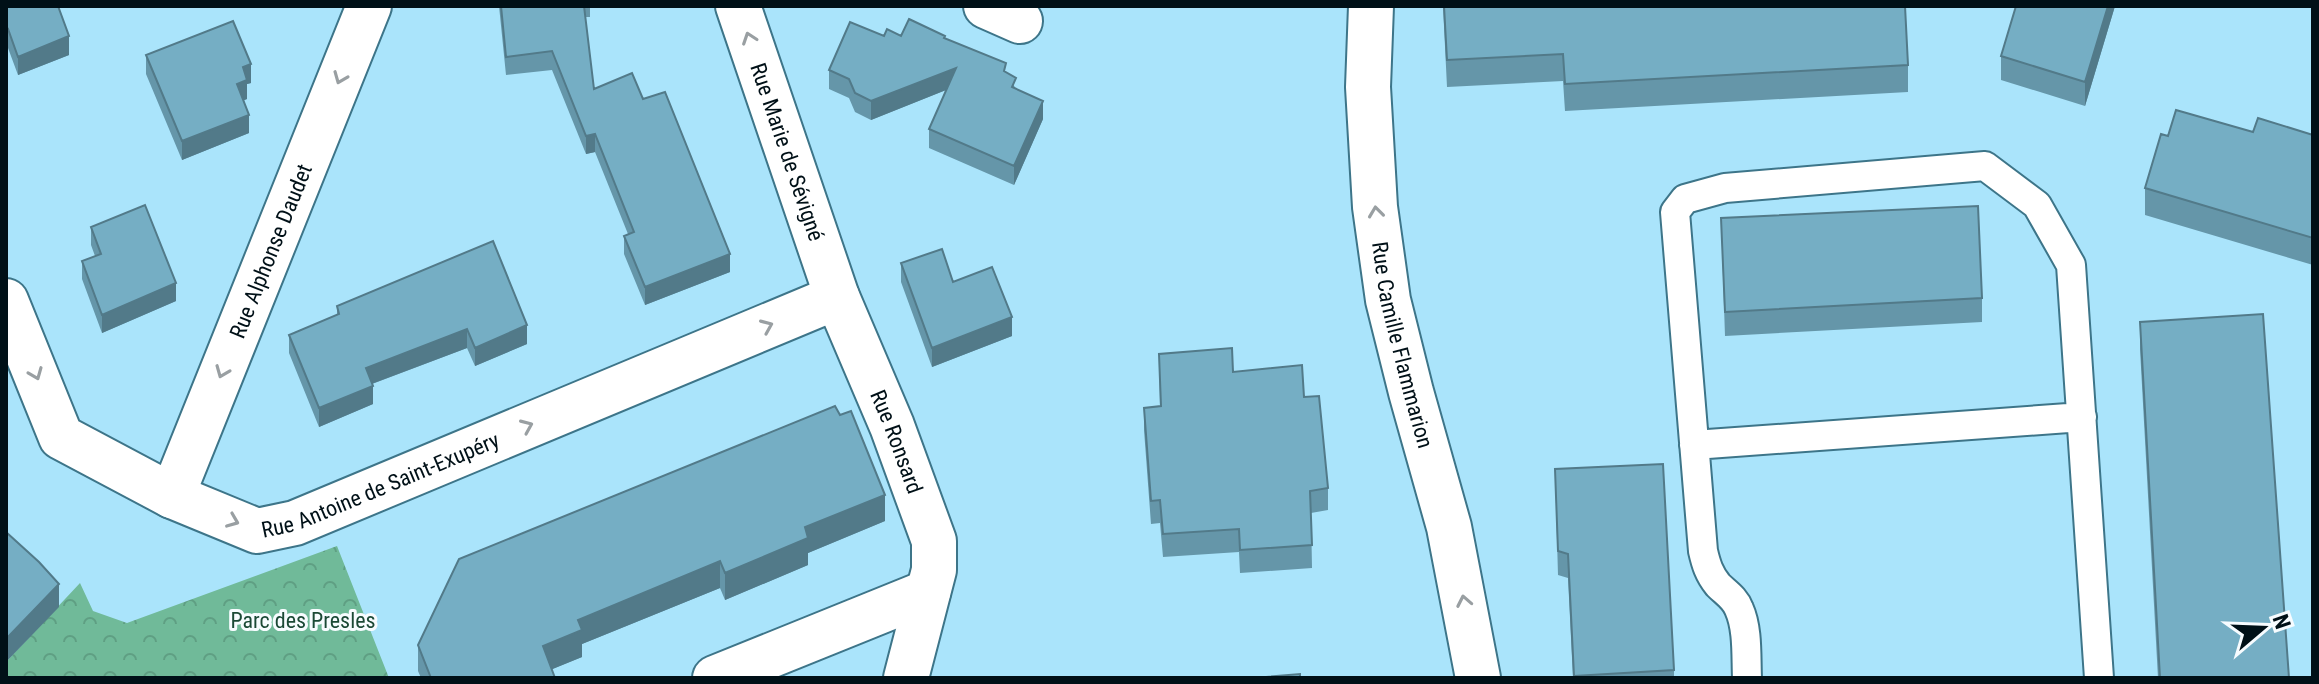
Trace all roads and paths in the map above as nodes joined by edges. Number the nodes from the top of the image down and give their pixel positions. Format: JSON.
{"nodes":[{"id":1,"x":369,"y":6,"type":"edge"},
{"id":2,"x":738,"y":6,"type":"edge"},
{"id":3,"x":1371,"y":6,"type":"edge"},
{"id":4,"x":837,"y":297,"type":"junction"},
{"id":5,"x":6,"y":301,"type":"edge"},
{"id":6,"x":2082,"y":417,"type":"junction"},
{"id":7,"x":1694,"y":445,"type":"junction"},
{"id":8,"x":172,"y":496,"type":"junction"},
{"id":9,"x":928,"y":592,"type":"junction"},
{"id":10,"x":715,"y":678,"type":"edge"},
{"id":11,"x":906,"y":678,"type":"edge"},
{"id":12,"x":1478,"y":678,"type":"edge"},
{"id":13,"x":1747,"y":678,"type":"edge"},
{"id":14,"x":2099,"y":678,"type":"edge"}],
"edges":[{"from":1,"to":8,"type":"street","name":"Rue Alphonse Daudet","one_way":true},
{"from":4,"to":2,"type":"street","name":"Rue Marie de Sévigné","one_way":true},
{"from":12,"to":3,"type":"street","name":"Rue Camille Flammarion","one_way":true},
{"from":8,"to":4,"type":"street","name":"Rue Antoine de Saint-Exupéry","one_way":true},
{"from":4,"to":9,"type":"street","name":"Rue Ronsard"},
{"from":5,"to":8,"type":"street","name":"Rue Antoine de Saint-Exupéry","one_way":true},
{"from":6,"to":7,"type":"lane"},
{"from":6,"to":7,"type":"lane"},
{"from":6,"to":14,"type":"lane"},
{"from":7,"to":13,"type":"lane"},
{"from":9,"to":10,"type":"street"},
{"from":9,"to":11,"type":"street","name":"Rue Ronsard"}]}
